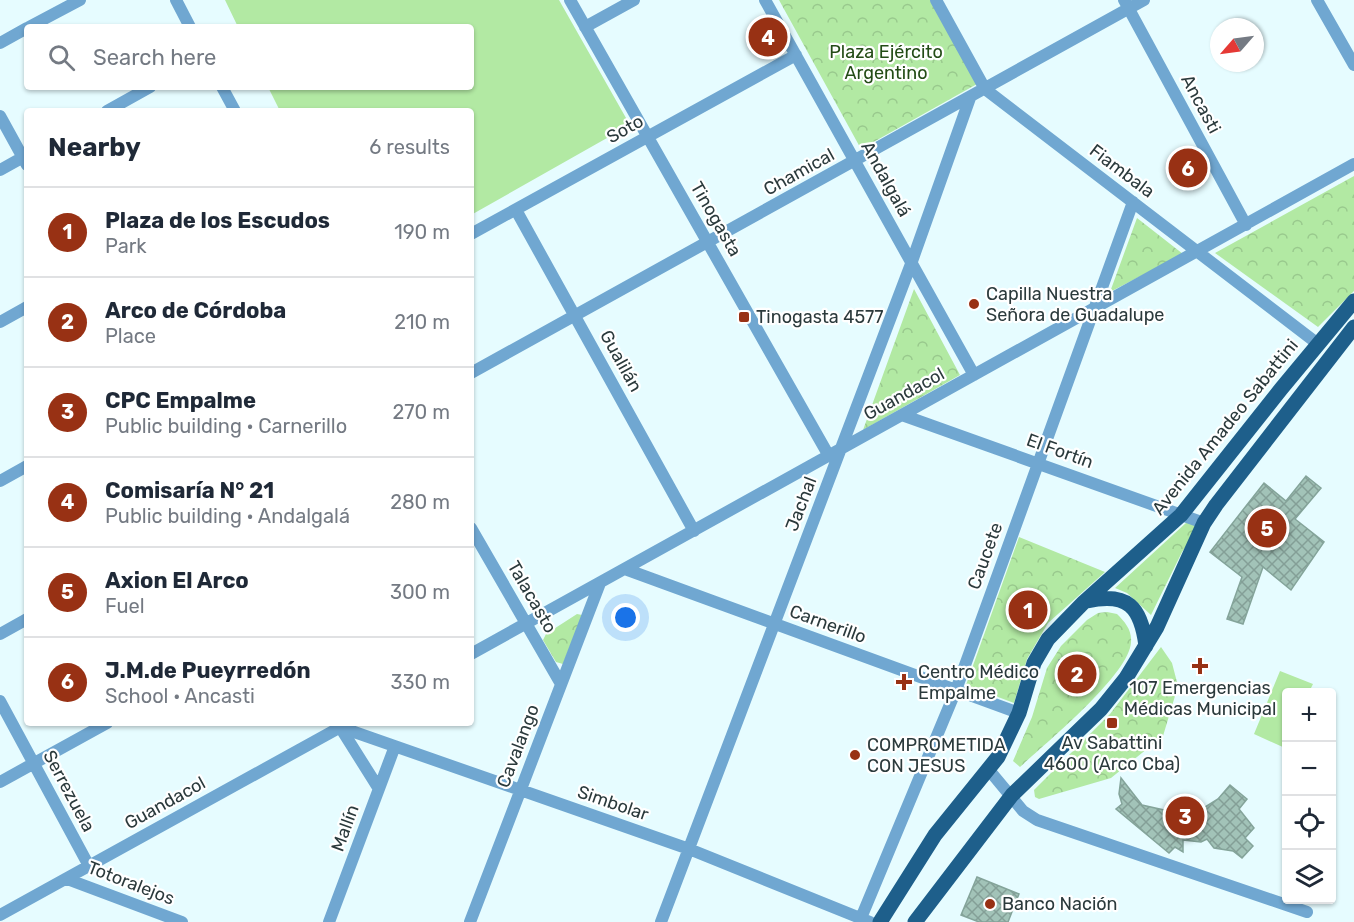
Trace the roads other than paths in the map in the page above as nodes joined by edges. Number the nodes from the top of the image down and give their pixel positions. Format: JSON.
{"nodes":[{"id":1,"x":80,"y":0,"type":"edge"},
{"id":2,"x":176,"y":0,"type":"edge"},
{"id":3,"x":570,"y":0,"type":"edge"},
{"id":4,"x":634,"y":0,"type":"edge"},
{"id":5,"x":765,"y":0,"type":"edge"},
{"id":6,"x":936,"y":0,"type":"edge"},
{"id":7,"x":1144,"y":0,"type":"edge"},
{"id":8,"x":1317,"y":0,"type":"edge"},
{"id":9,"x":1126,"y":4,"type":"edge"},
{"id":10,"x":35,"y":24,"type":"edge"},
{"id":11,"x":188,"y":24,"type":"edge"},
{"id":12,"x":585,"y":27,"type":"junction"},
{"id":13,"x":24,"y":30,"type":"edge"},
{"id":14,"x":0,"y":43,"type":"edge"},
{"id":15,"x":796,"y":55,"type":"junction"},
{"id":16,"x":1354,"y":65,"type":"edge"},
{"id":17,"x":985,"y":89,"type":"junction"},
{"id":18,"x":145,"y":90,"type":"edge"},
{"id":19,"x":224,"y":90,"type":"edge"},
{"id":20,"x":970,"y":98,"type":"junction"},
{"id":21,"x":112,"y":108,"type":"edge"},
{"id":22,"x":233,"y":108,"type":"edge"},
{"id":23,"x":0,"y":116,"type":"edge"},
{"id":24,"x":648,"y":137,"type":"junction"},
{"id":25,"x":24,"y":156,"type":"edge"},
{"id":26,"x":24,"y":160,"type":"edge"},
{"id":27,"x":856,"y":161,"type":"junction"},
{"id":28,"x":1354,"y":164,"type":"edge"},
{"id":29,"x":0,"y":170,"type":"edge"},
{"id":30,"x":1133,"y":202,"type":"junction"},
{"id":31,"x":516,"y":210,"type":"junction"},
{"id":32,"x":1246,"y":225,"type":"junction"},
{"id":33,"x":474,"y":232,"type":"edge"},
{"id":34,"x":709,"y":242,"type":"junction"},
{"id":35,"x":1198,"y":251,"type":"junction"},
{"id":36,"x":912,"y":264,"type":"junction"},
{"id":37,"x":1354,"y":301,"type":"edge"},
{"id":38,"x":24,"y":309,"type":"edge"},
{"id":39,"x":1094,"y":309,"type":"junction"},
{"id":40,"x":575,"y":316,"type":"junction"},
{"id":41,"x":0,"y":322,"type":"edge"},
{"id":42,"x":1354,"y":327,"type":"edge"},
{"id":43,"x":1318,"y":344,"type":"junction"},
{"id":44,"x":474,"y":372,"type":"edge"},
{"id":45,"x":974,"y":375,"type":"junction"},
{"id":46,"x":902,"y":415,"type":"junction"},
{"id":47,"x":841,"y":449,"type":"junction"},
{"id":48,"x":829,"y":456,"type":"junction"},
{"id":49,"x":1038,"y":462,"type":"junction"},
{"id":50,"x":24,"y":468,"type":"edge"},
{"id":51,"x":0,"y":482,"type":"edge"},
{"id":52,"x":1181,"y":515,"type":"junction"},
{"id":53,"x":1204,"y":523,"type":"junction"},
{"id":54,"x":694,"y":531,"type":"junction"},
{"id":55,"x":474,"y":533,"type":"edge"},
{"id":56,"x":625,"y":569,"type":"junction"},
{"id":57,"x":600,"y":583,"type":"junction"},
{"id":58,"x":1084,"y":602,"type":"junction"},
{"id":59,"x":24,"y":621,"type":"edge"},
{"id":60,"x":526,"y":624,"type":"junction"},
{"id":61,"x":775,"y":624,"type":"junction"},
{"id":62,"x":0,"y":634,"type":"edge"},
{"id":63,"x":1146,"y":646,"type":"junction"},
{"id":64,"x":474,"y":652,"type":"edge"},
{"id":65,"x":561,"y":684,"type":"junction"},
{"id":66,"x":956,"y":690,"type":"junction"},
{"id":67,"x":0,"y":701,"type":"edge"},
{"id":68,"x":1019,"y":712,"type":"junction"},
{"id":69,"x":102,"y":726,"type":"edge"},
{"id":70,"x":338,"y":726,"type":"edge"},
{"id":71,"x":343,"y":726,"type":"edge"},
{"id":72,"x":347,"y":726,"type":"edge"},
{"id":73,"x":395,"y":746,"type":"junction"},
{"id":74,"x":34,"y":763,"type":"junction"},
{"id":75,"x":989,"y":770,"type":"junction"},
{"id":76,"x":0,"y":782,"type":"edge"},
{"id":77,"x":379,"y":789,"type":"junction"},
{"id":78,"x":521,"y":790,"type":"junction"},
{"id":79,"x":1012,"y":795,"type":"junction"},
{"id":80,"x":688,"y":849,"type":"junction"},
{"id":81,"x":89,"y":866,"type":"junction"},
{"id":82,"x":68,"y":879,"type":"junction"},
{"id":83,"x":1306,"y":912,"type":"dead end"},
{"id":84,"x":0,"y":915,"type":"edge"},
{"id":85,"x":865,"y":920,"type":"edge"},
{"id":86,"x":177,"y":921,"type":"edge"},
{"id":87,"x":329,"y":922,"type":"edge"},
{"id":88,"x":470,"y":922,"type":"edge"},
{"id":89,"x":661,"y":922,"type":"edge"},
{"id":90,"x":880,"y":922,"type":"edge"},
{"id":91,"x":915,"y":922,"type":"edge"}],
"edges":[{"from":1,"to":10,"type":"street"},
{"from":2,"to":11,"type":"street"},
{"from":3,"to":12,"type":"street","name":"Tinogasta"},
{"from":4,"to":12,"type":"street"},
{"from":5,"to":15,"type":"street","name":"Andalgalá"},
{"from":6,"to":17,"type":"street","name":"Fiambala"},
{"from":7,"to":9,"type":"street","name":"Chamical"},
{"from":8,"to":16,"type":"street"},
{"from":9,"to":17,"type":"street","name":"Chamical"},
{"from":9,"to":32,"type":"street","name":"Ancasti"},
{"from":12,"to":24,"type":"street","name":"Tinogasta"},
{"from":13,"to":14,"type":"street"},
{"from":15,"to":24,"type":"street","name":"Soto"},
{"from":15,"to":27,"type":"street","name":"Andalgalá"},
{"from":17,"to":20,"type":"street","name":"Chamical"},
{"from":17,"to":30,"type":"street","name":"Fiambala"},
{"from":18,"to":21,"type":"street"},
{"from":19,"to":22,"type":"street"},
{"from":20,"to":27,"type":"street","name":"Chamical"},
{"from":20,"to":36,"type":"street","name":"Jachal"},
{"from":23,"to":25,"type":"street"},
{"from":24,"to":31,"type":"street","name":"Soto"},
{"from":24,"to":34,"type":"street","name":"Tinogasta"},
{"from":26,"to":29,"type":"street"},
{"from":27,"to":34,"type":"street","name":"Chamical"},
{"from":27,"to":36,"type":"street","name":"Andalgalá"},
{"from":28,"to":32,"type":"street","name":"Guandacol"},
{"from":30,"to":35,"type":"street","name":"Fiambala"},
{"from":30,"to":39,"type":"street","name":"Caucete"},
{"from":31,"to":33,"type":"street","name":"Soto"},
{"from":31,"to":40,"type":"street","name":"Gualilán"},
{"from":32,"to":35,"type":"street","name":"Guandacol"},
{"from":34,"to":40,"type":"street","name":"Chamical"},
{"from":34,"to":48,"type":"street","name":"Tinogasta"},
{"from":35,"to":39,"type":"street","name":"Guandacol"},
{"from":35,"to":43,"type":"street","name":"Fiambala"},
{"from":36,"to":45,"type":"street","name":"Andalgalá"},
{"from":36,"to":47,"type":"street","name":"Jachal"},
{"from":37,"to":43,"type":"main road","name":"Avenida Amadeo Sabattini"},
{"from":38,"to":41,"type":"street"},
{"from":39,"to":45,"type":"street","name":"Guandacol"},
{"from":39,"to":49,"type":"street","name":"Caucete"},
{"from":40,"to":44,"type":"street","name":"Chamical"},
{"from":40,"to":54,"type":"street","name":"Gualilán"},
{"from":42,"to":53,"type":"main road","name":"Avenida Amadeo Sabattini"},
{"from":43,"to":52,"type":"main road","name":"Avenida Amadeo Sabattini"},
{"from":45,"to":46,"type":"street","name":"Guandacol"},
{"from":46,"to":47,"type":"street","name":"Guandacol"},
{"from":46,"to":49,"type":"street","name":"El Fortín"},
{"from":47,"to":48,"type":"street","name":"Guandacol"},
{"from":47,"to":61,"type":"street","name":"Jachal"},
{"from":48,"to":54,"type":"street","name":"Guandacol"},
{"from":49,"to":52,"type":"street","name":"El Fortín"},
{"from":49,"to":66,"type":"street","name":"Caucete"},
{"from":50,"to":51,"type":"street"},
{"from":52,"to":53,"type":"street","name":"El Fortín"},
{"from":52,"to":58,"type":"main road","name":"Avenida Amadeo Sabattini"},
{"from":53,"to":63,"type":"main road","name":"Avenida Amadeo Sabattini"},
{"from":54,"to":56,"type":"street","name":"Guandacol"},
{"from":55,"to":60,"type":"street","name":"Talacasto"},
{"from":56,"to":57,"type":"street","name":"Guandacol"},
{"from":56,"to":61,"type":"street","name":"Carnerillo"},
{"from":57,"to":60,"type":"street","name":"Guandacol"},
{"from":57,"to":65,"type":"street","name":"Cavalango"},
{"from":58,"to":63,"type":"main road"},
{"from":58,"to":68,"type":"main road","name":"Avenida Amadeo Sabattini"},
{"from":59,"to":62,"type":"street"},
{"from":60,"to":64,"type":"street","name":"Guandacol"},
{"from":60,"to":65,"type":"street","name":"Talacasto"},
{"from":61,"to":66,"type":"street","name":"Carnerillo"},
{"from":61,"to":80,"type":"street","name":"Jachal"},
{"from":63,"to":79,"type":"main road","name":"Avenida Amadeo Sabattini"},
{"from":65,"to":78,"type":"street","name":"Cavalango"},
{"from":66,"to":68,"type":"street","name":"Carnerillo"},
{"from":66,"to":85,"type":"street","name":"Caucete"},
{"from":67,"to":74,"type":"street","name":"Serrezuela"},
{"from":68,"to":75,"type":"main road","name":"Avenida Amadeo Sabattini"},
{"from":69,"to":74,"type":"street"},
{"from":70,"to":81,"type":"street","name":"Guandacol"},
{"from":71,"to":77,"type":"street"},
{"from":72,"to":73,"type":"street","name":"Simbolar"},
{"from":73,"to":77,"type":"street","name":"Mallín"},
{"from":73,"to":78,"type":"street","name":"Simbolar"},
{"from":74,"to":76,"type":"street"},
{"from":74,"to":81,"type":"street","name":"Serrezuela"},
{"from":75,"to":79,"type":"street"},
{"from":75,"to":90,"type":"main road","name":"Avenida Amadeo Sabattini"},
{"from":77,"to":87,"type":"street","name":"Mallín"},
{"from":78,"to":80,"type":"street","name":"Simbolar"},
{"from":78,"to":88,"type":"street","name":"Cavalango"},
{"from":79,"to":83,"type":"street"},
{"from":79,"to":91,"type":"main road","name":"Avenida Amadeo Sabattini"},
{"from":80,"to":85,"type":"street","name":"Simbolar"},
{"from":80,"to":89,"type":"street","name":"Jachal"},
{"from":81,"to":82,"type":"street","name":"Guandacol"},
{"from":82,"to":84,"type":"street","name":"Guandacol"},
{"from":82,"to":86,"type":"street","name":"Totoralejos"}]}
